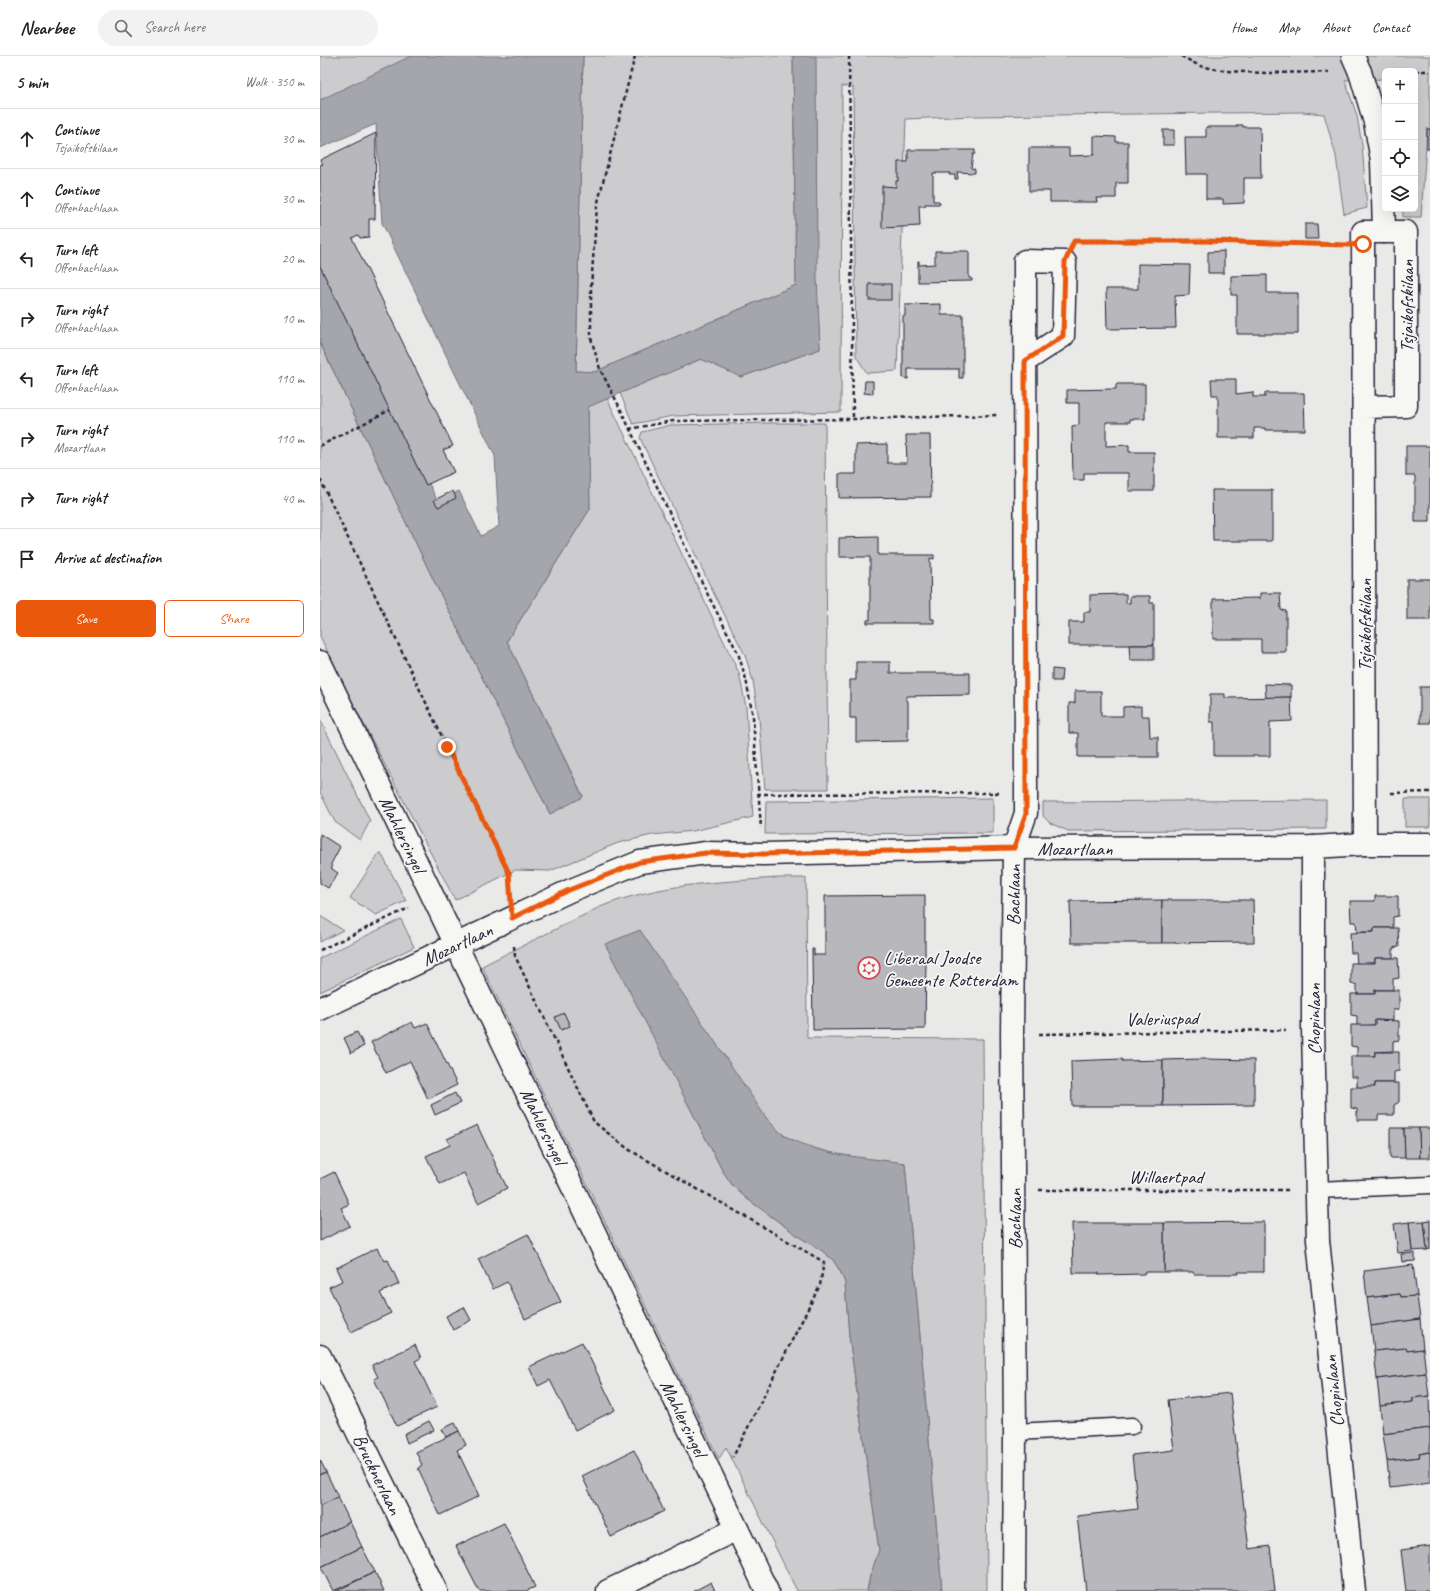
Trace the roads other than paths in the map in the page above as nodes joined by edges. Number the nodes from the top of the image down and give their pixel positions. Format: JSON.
{"nodes":[{"id":1,"x":1357,"y":64,"type":"edge"},
{"id":2,"x":1384,"y":232,"type":"junction"},
{"id":3,"x":1025,"y":361,"type":"junction"},
{"id":4,"x":1364,"y":407,"type":"junction"},
{"id":5,"x":320,"y":662,"type":"edge"},
{"id":6,"x":1365,"y":844,"type":"junction"},
{"id":7,"x":1430,"y":844,"type":"edge"},
{"id":8,"x":1313,"y":847,"type":"junction"},
{"id":9,"x":1014,"y":848,"type":"junction"},
{"id":10,"x":456,"y":944,"type":"junction"},
{"id":11,"x":320,"y":1008,"type":"edge"},
{"id":12,"x":1430,"y":1186,"type":"edge"},
{"id":13,"x":1317,"y":1190,"type":"junction"},
{"id":14,"x":320,"y":1356,"type":"edge"},
{"id":15,"x":1132,"y":1426,"type":"dead end"},
{"id":16,"x":1015,"y":1432,"type":"junction"},
{"id":17,"x":737,"y":1529,"type":"junction"},
{"id":18,"x":436,"y":1591,"type":"edge"},
{"id":19,"x":608,"y":1591,"type":"edge"},
{"id":20,"x":767,"y":1591,"type":"edge"},
{"id":21,"x":1014,"y":1591,"type":"edge"},
{"id":22,"x":1354,"y":1591,"type":"edge"}],
"edges":[{"from":1,"to":2,"type":"street"},
{"from":2,"to":4,"type":"street","name":"Tsjaikofskilaan"},
{"from":2,"to":4,"type":"street","name":"Tsjaikofskilaan"},
{"from":3,"to":3,"type":"street","name":"Bachlaan"},
{"from":3,"to":9,"type":"street","name":"Bachlaan"},
{"from":4,"to":6,"type":"street","name":"Tsjaikofskilaan"},
{"from":5,"to":10,"type":"street","name":"Mahlersingel"},
{"from":6,"to":7,"type":"street","name":"Mozartlaan"},
{"from":6,"to":8,"type":"street","name":"Mozartlaan"},
{"from":8,"to":9,"type":"street","name":"Mozartlaan"},
{"from":8,"to":13,"type":"street","name":"Chopinlaan"},
{"from":9,"to":10,"type":"street","name":"Mozartlaan"},
{"from":9,"to":16,"type":"street","name":"Bachlaan"},
{"from":10,"to":11,"type":"street","name":"Mozartlaan"},
{"from":10,"to":17,"type":"street","name":"Mahlersingel"},
{"from":12,"to":13,"type":"lane"},
{"from":13,"to":22,"type":"street","name":"Chopinlaan"},
{"from":14,"to":18,"type":"street","name":"Brucknerlaan"},
{"from":15,"to":16,"type":"lane"},
{"from":16,"to":21,"type":"street","name":"Bachlaan"},
{"from":17,"to":19,"type":"street"},
{"from":17,"to":20,"type":"street","name":"Mahlersingel"}]}
